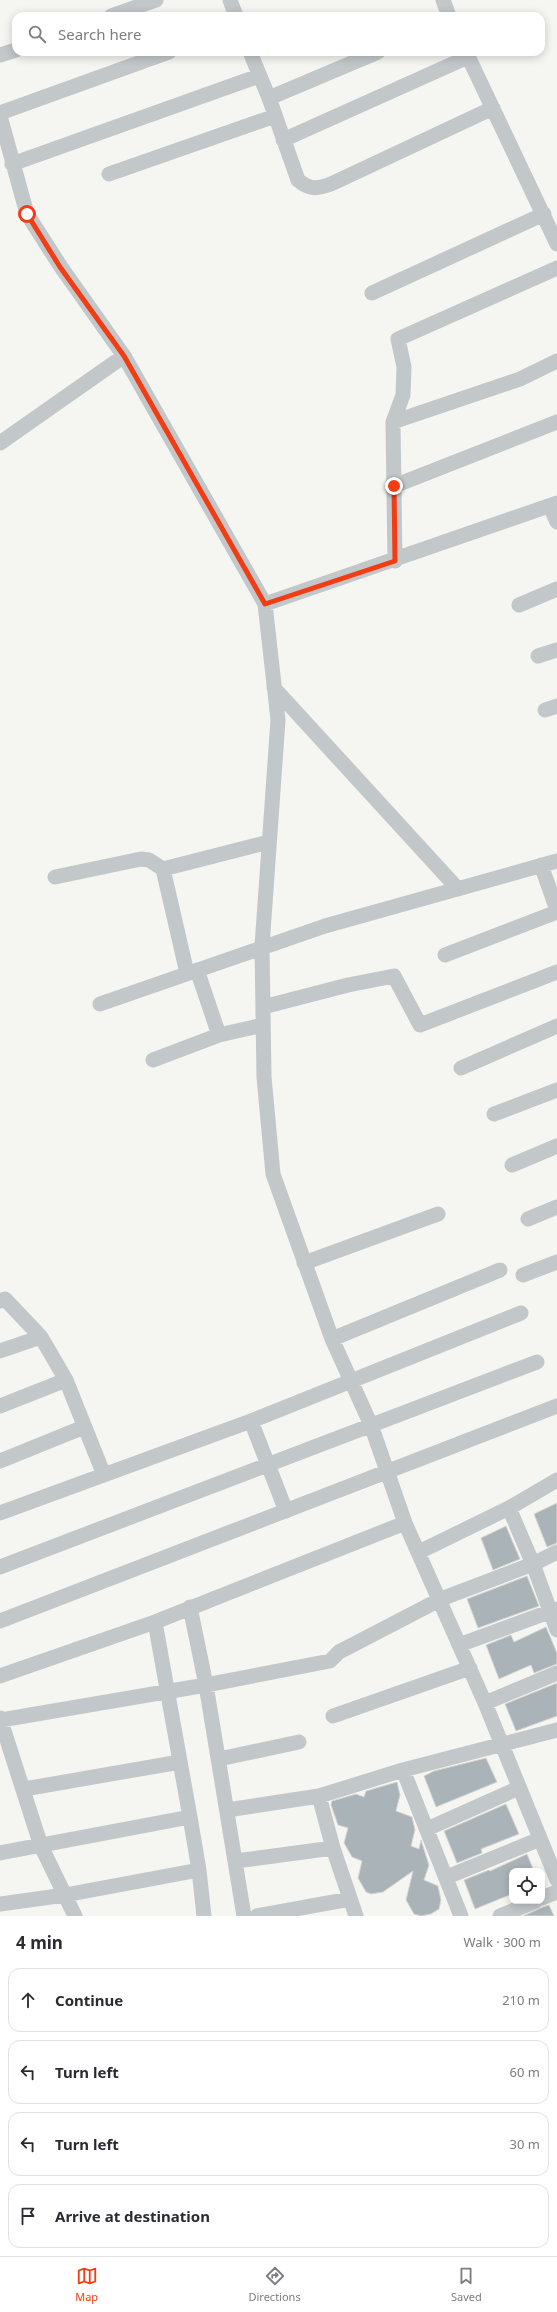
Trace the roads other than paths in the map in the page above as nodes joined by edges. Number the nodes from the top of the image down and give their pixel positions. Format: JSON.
{"nodes":[{"id":1,"x":156,"y":0,"type":"edge"},
{"id":2,"x":230,"y":0,"type":"edge"},
{"id":3,"x":443,"y":0,"type":"edge"},
{"id":4,"x":122,"y":12,"type":"edge"},
{"id":5,"x":234,"y":12,"type":"edge"},
{"id":6,"x":448,"y":12,"type":"edge"},
{"id":7,"x":12,"y":51,"type":"edge"},
{"id":8,"x":0,"y":55,"type":"edge"},
{"id":9,"x":158,"y":56,"type":"edge"},
{"id":10,"x":252,"y":56,"type":"edge"},
{"id":11,"x":369,"y":56,"type":"edge"},
{"id":12,"x":465,"y":56,"type":"edge"},
{"id":13,"x":467,"y":56,"type":"edge"},
{"id":14,"x":259,"y":76,"type":"junction"},
{"id":15,"x":269,"y":98,"type":"junction"},
{"id":16,"x":493,"y":108,"type":"junction"},
{"id":17,"x":0,"y":113,"type":"edge"},
{"id":18,"x":0,"y":116,"type":"edge"},
{"id":19,"x":274,"y":116,"type":"junction"},
{"id":20,"x":283,"y":140,"type":"junction"},
{"id":21,"x":12,"y":164,"type":"junction"},
{"id":22,"x":110,"y":174,"type":"dead end"},
{"id":23,"x":544,"y":214,"type":"junction"},
{"id":24,"x":557,"y":244,"type":"edge"},
{"id":25,"x":557,"y":268,"type":"edge"},
{"id":26,"x":372,"y":293,"type":"dead end"},
{"id":27,"x":124,"y":356,"type":"junction"},
{"id":28,"x":557,"y":361,"type":"edge"},
{"id":29,"x":393,"y":422,"type":"junction"},
{"id":30,"x":557,"y":422,"type":"edge"},
{"id":31,"x":0,"y":443,"type":"edge"},
{"id":32,"x":394,"y":486,"type":"junction"},
{"id":33,"x":553,"y":505,"type":"edge"},
{"id":34,"x":557,"y":522,"type":"edge"},
{"id":35,"x":395,"y":561,"type":"junction"},
{"id":36,"x":557,"y":589,"type":"edge"},
{"id":37,"x":265,"y":604,"type":"junction"},
{"id":38,"x":519,"y":605,"type":"dead end"},
{"id":39,"x":557,"y":650,"type":"edge"},
{"id":40,"x":538,"y":656,"type":"dead end"},
{"id":41,"x":274,"y":688,"type":"junction"},
{"id":42,"x":269,"y":842,"type":"junction"},
{"id":43,"x":557,"y":861,"type":"edge"},
{"id":44,"x":541,"y":865,"type":"junction"},
{"id":45,"x":163,"y":869,"type":"junction"},
{"id":46,"x":55,"y":877,"type":"dead end"},
{"id":47,"x":458,"y":889,"type":"junction"},
{"id":48,"x":557,"y":911,"type":"edge"},
{"id":49,"x":262,"y":946,"type":"junction"},
{"id":50,"x":445,"y":955,"type":"dead end"},
{"id":51,"x":192,"y":971,"type":"junction"},
{"id":52,"x":557,"y":972,"type":"edge"},
{"id":53,"x":100,"y":1004,"type":"dead end"},
{"id":54,"x":263,"y":1007,"type":"junction"},
{"id":55,"x":263,"y":1025,"type":"junction"},
{"id":56,"x":557,"y":1026,"type":"edge"},
{"id":57,"x":219,"y":1035,"type":"junction"},
{"id":58,"x":153,"y":1060,"type":"dead end"},
{"id":59,"x":461,"y":1068,"type":"dead end"},
{"id":60,"x":557,"y":1090,"type":"edge"},
{"id":61,"x":494,"y":1114,"type":"dead end"},
{"id":62,"x":557,"y":1146,"type":"edge"},
{"id":63,"x":512,"y":1165,"type":"dead end"},
{"id":64,"x":557,"y":1207,"type":"edge"},
{"id":65,"x":438,"y":1214,"type":"dead end"},
{"id":66,"x":528,"y":1219,"type":"dead end"},
{"id":67,"x":557,"y":1262,"type":"edge"},
{"id":68,"x":304,"y":1263,"type":"junction"},
{"id":69,"x":500,"y":1270,"type":"dead end"},
{"id":70,"x":523,"y":1275,"type":"dead end"},
{"id":71,"x":0,"y":1301,"type":"edge"},
{"id":72,"x":521,"y":1313,"type":"dead end"},
{"id":73,"x":41,"y":1337,"type":"junction"},
{"id":74,"x":332,"y":1339,"type":"junction"},
{"id":75,"x":0,"y":1351,"type":"edge"},
{"id":76,"x":537,"y":1362,"type":"dead end"},
{"id":77,"x":66,"y":1380,"type":"junction"},
{"id":78,"x":351,"y":1380,"type":"junction"},
{"id":79,"x":0,"y":1406,"type":"edge"},
{"id":80,"x":557,"y":1406,"type":"edge"},
{"id":81,"x":251,"y":1421,"type":"junction"},
{"id":82,"x":371,"y":1425,"type":"junction"},
{"id":83,"x":84,"y":1427,"type":"junction"},
{"id":84,"x":0,"y":1461,"type":"edge"},
{"id":85,"x":268,"y":1463,"type":"junction"},
{"id":86,"x":389,"y":1473,"type":"junction"},
{"id":87,"x":104,"y":1475,"type":"junction"},
{"id":88,"x":557,"y":1480,"type":"edge"},
{"id":89,"x":509,"y":1508,"type":"junction"},
{"id":90,"x":286,"y":1511,"type":"junction"},
{"id":91,"x":0,"y":1513,"type":"edge"},
{"id":92,"x":406,"y":1523,"type":"junction"},
{"id":93,"x":419,"y":1552,"type":"junction"},
{"id":94,"x":557,"y":1552,"type":"edge"},
{"id":95,"x":533,"y":1564,"type":"junction"},
{"id":96,"x":0,"y":1568,"type":"edge"},
{"id":97,"x":441,"y":1600,"type":"junction"},
{"id":98,"x":190,"y":1607,"type":"junction"},
{"id":99,"x":554,"y":1611,"type":"edge"},
{"id":100,"x":0,"y":1621,"type":"edge"},
{"id":101,"x":155,"y":1622,"type":"junction"},
{"id":102,"x":557,"y":1630,"type":"edge"},
{"id":103,"x":459,"y":1645,"type":"junction"},
{"id":104,"x":470,"y":1668,"type":"junction"},
{"id":105,"x":557,"y":1673,"type":"edge"},
{"id":106,"x":0,"y":1676,"type":"edge"},
{"id":107,"x":206,"y":1685,"type":"junction"},
{"id":108,"x":168,"y":1691,"type":"junction"},
{"id":109,"x":485,"y":1703,"type":"junction"},
{"id":110,"x":333,"y":1716,"type":"dead end"},
{"id":111,"x":0,"y":1719,"type":"edge"},
{"id":112,"x":557,"y":1730,"type":"edge"},
{"id":113,"x":299,"y":1742,"type":"dead end"},
{"id":114,"x":500,"y":1743,"type":"junction"},
{"id":115,"x":219,"y":1759,"type":"junction"},
{"id":116,"x":180,"y":1762,"type":"junction"},
{"id":117,"x":403,"y":1770,"type":"junction"},
{"id":118,"x":519,"y":1788,"type":"junction"},
{"id":119,"x":24,"y":1789,"type":"junction"},
{"id":120,"x":319,"y":1796,"type":"junction"},
{"id":121,"x":227,"y":1810,"type":"junction"},
{"id":122,"x":190,"y":1817,"type":"junction"},
{"id":123,"x":427,"y":1829,"type":"junction"},
{"id":124,"x":540,"y":1839,"type":"junction"},
{"id":125,"x":41,"y":1846,"type":"junction"},
{"id":126,"x":332,"y":1848,"type":"junction"},
{"id":127,"x":0,"y":1853,"type":"edge"},
{"id":128,"x":236,"y":1861,"type":"junction"},
{"id":129,"x":199,"y":1870,"type":"junction"},
{"id":130,"x":447,"y":1877,"type":"junction"},
{"id":131,"x":557,"y":1880,"type":"edge"},
{"id":132,"x":557,"y":1892,"type":"edge"},
{"id":133,"x":65,"y":1895,"type":"junction"},
{"id":134,"x":545,"y":1897,"type":"edge"},
{"id":135,"x":350,"y":1899,"type":"junction"},
{"id":136,"x":0,"y":1904,"type":"edge"},
{"id":137,"x":529,"y":1904,"type":"edge"},
{"id":138,"x":75,"y":1916,"type":"edge"},
{"id":139,"x":204,"y":1916,"type":"edge"},
{"id":140,"x":244,"y":1916,"type":"edge"},
{"id":141,"x":257,"y":1916,"type":"edge"},
{"id":142,"x":356,"y":1916,"type":"edge"},
{"id":143,"x":461,"y":1916,"type":"edge"},
{"id":144,"x":500,"y":1916,"type":"edge"}],
"edges":[{"from":1,"to":4,"type":"street"},
{"from":2,"to":5,"type":"street"},
{"from":3,"to":6,"type":"street"},
{"from":7,"to":8,"type":"street"},
{"from":9,"to":17,"type":"street"},
{"from":10,"to":14,"type":"street"},
{"from":11,"to":15,"type":"street"},
{"from":12,"to":20,"type":"street"},
{"from":13,"to":16,"type":"street"},
{"from":14,"to":15,"type":"street"},
{"from":14,"to":21,"type":"street"},
{"from":15,"to":19,"type":"street"},
{"from":16,"to":20,"type":"street"},
{"from":16,"to":23,"type":"street"},
{"from":18,"to":21,"type":"street"},
{"from":19,"to":20,"type":"street"},
{"from":19,"to":22,"type":"street"},
{"from":21,"to":27,"type":"street"},
{"from":23,"to":24,"type":"street"},
{"from":23,"to":26,"type":"street"},
{"from":25,"to":29,"type":"street"},
{"from":27,"to":31,"type":"street"},
{"from":27,"to":37,"type":"street"},
{"from":28,"to":29,"type":"street"},
{"from":29,"to":32,"type":"street"},
{"from":30,"to":32,"type":"street"},
{"from":32,"to":35,"type":"street"},
{"from":33,"to":34,"type":"street"},
{"from":33,"to":35,"type":"street"},
{"from":35,"to":37,"type":"street"},
{"from":36,"to":38,"type":"street"},
{"from":37,"to":41,"type":"street"},
{"from":39,"to":40,"type":"street"},
{"from":41,"to":42,"type":"street"},
{"from":41,"to":47,"type":"street"},
{"from":42,"to":45,"type":"street"},
{"from":42,"to":49,"type":"street"},
{"from":43,"to":44,"type":"street"},
{"from":44,"to":47,"type":"street"},
{"from":44,"to":48,"type":"street"},
{"from":45,"to":46,"type":"street"},
{"from":45,"to":51,"type":"street"},
{"from":47,"to":49,"type":"street"},
{"from":48,"to":50,"type":"street"},
{"from":49,"to":51,"type":"street"},
{"from":49,"to":54,"type":"street"},
{"from":51,"to":53,"type":"street"},
{"from":51,"to":57,"type":"street"},
{"from":52,"to":54,"type":"street"},
{"from":54,"to":55,"type":"street"},
{"from":55,"to":57,"type":"street"},
{"from":55,"to":68,"type":"street"},
{"from":56,"to":59,"type":"street"},
{"from":57,"to":58,"type":"street"},
{"from":60,"to":61,"type":"street"},
{"from":62,"to":63,"type":"street"},
{"from":64,"to":66,"type":"street"},
{"from":65,"to":68,"type":"street"},
{"from":67,"to":70,"type":"street"},
{"from":68,"to":74,"type":"street"},
{"from":69,"to":74,"type":"street"},
{"from":71,"to":73,"type":"street"},
{"from":72,"to":78,"type":"street"},
{"from":73,"to":75,"type":"street"},
{"from":73,"to":77,"type":"street"},
{"from":74,"to":78,"type":"street"},
{"from":76,"to":82,"type":"street"},
{"from":77,"to":79,"type":"street"},
{"from":77,"to":83,"type":"street"},
{"from":78,"to":81,"type":"street"},
{"from":78,"to":82,"type":"street"},
{"from":80,"to":86,"type":"street"},
{"from":81,"to":85,"type":"street"},
{"from":81,"to":87,"type":"street"},
{"from":82,"to":85,"type":"street"},
{"from":82,"to":86,"type":"street"},
{"from":83,"to":84,"type":"street"},
{"from":83,"to":87,"type":"street"},
{"from":85,"to":90,"type":"street"},
{"from":85,"to":96,"type":"street"},
{"from":86,"to":90,"type":"street"},
{"from":86,"to":92,"type":"street"},
{"from":87,"to":91,"type":"street"},
{"from":88,"to":89,"type":"street"},
{"from":89,"to":93,"type":"street"},
{"from":89,"to":95,"type":"street"},
{"from":90,"to":100,"type":"street"},
{"from":92,"to":93,"type":"street"},
{"from":92,"to":98,"type":"street"},
{"from":93,"to":97,"type":"street"},
{"from":94,"to":95,"type":"street"},
{"from":95,"to":97,"type":"street"},
{"from":95,"to":99,"type":"street"},
{"from":97,"to":103,"type":"street"},
{"from":97,"to":107,"type":"street"},
{"from":98,"to":101,"type":"street"},
{"from":98,"to":107,"type":"street"},
{"from":99,"to":102,"type":"street"},
{"from":99,"to":103,"type":"street"},
{"from":101,"to":106,"type":"street"},
{"from":101,"to":108,"type":"street"},
{"from":103,"to":104,"type":"street"},
{"from":104,"to":109,"type":"street"},
{"from":104,"to":110,"type":"street"},
{"from":105,"to":109,"type":"street"},
{"from":107,"to":108,"type":"street"},
{"from":107,"to":115,"type":"street"},
{"from":108,"to":111,"type":"street"},
{"from":108,"to":116,"type":"street"},
{"from":109,"to":114,"type":"street"},
{"from":111,"to":119,"type":"street"},
{"from":112,"to":114,"type":"street"},
{"from":113,"to":115,"type":"street"},
{"from":114,"to":117,"type":"street"},
{"from":114,"to":118,"type":"street"},
{"from":115,"to":121,"type":"street"},
{"from":116,"to":119,"type":"street"},
{"from":116,"to":122,"type":"street"},
{"from":117,"to":120,"type":"street"},
{"from":117,"to":123,"type":"street"},
{"from":118,"to":123,"type":"street"},
{"from":118,"to":124,"type":"street"},
{"from":119,"to":125,"type":"street"},
{"from":120,"to":121,"type":"street"},
{"from":120,"to":126,"type":"street"},
{"from":121,"to":128,"type":"street"},
{"from":122,"to":125,"type":"street"},
{"from":122,"to":129,"type":"street"},
{"from":123,"to":130,"type":"street"},
{"from":124,"to":130,"type":"street"},
{"from":124,"to":131,"type":"street"},
{"from":125,"to":127,"type":"street"},
{"from":125,"to":133,"type":"street"},
{"from":126,"to":128,"type":"street"},
{"from":126,"to":135,"type":"street"},
{"from":128,"to":140,"type":"street"},
{"from":129,"to":133,"type":"street"},
{"from":129,"to":139,"type":"street"},
{"from":130,"to":143,"type":"street"},
{"from":132,"to":134,"type":"street"},
{"from":133,"to":136,"type":"street"},
{"from":133,"to":138,"type":"street"},
{"from":135,"to":141,"type":"street"},
{"from":135,"to":142,"type":"street"},
{"from":137,"to":144,"type":"street"}]}
